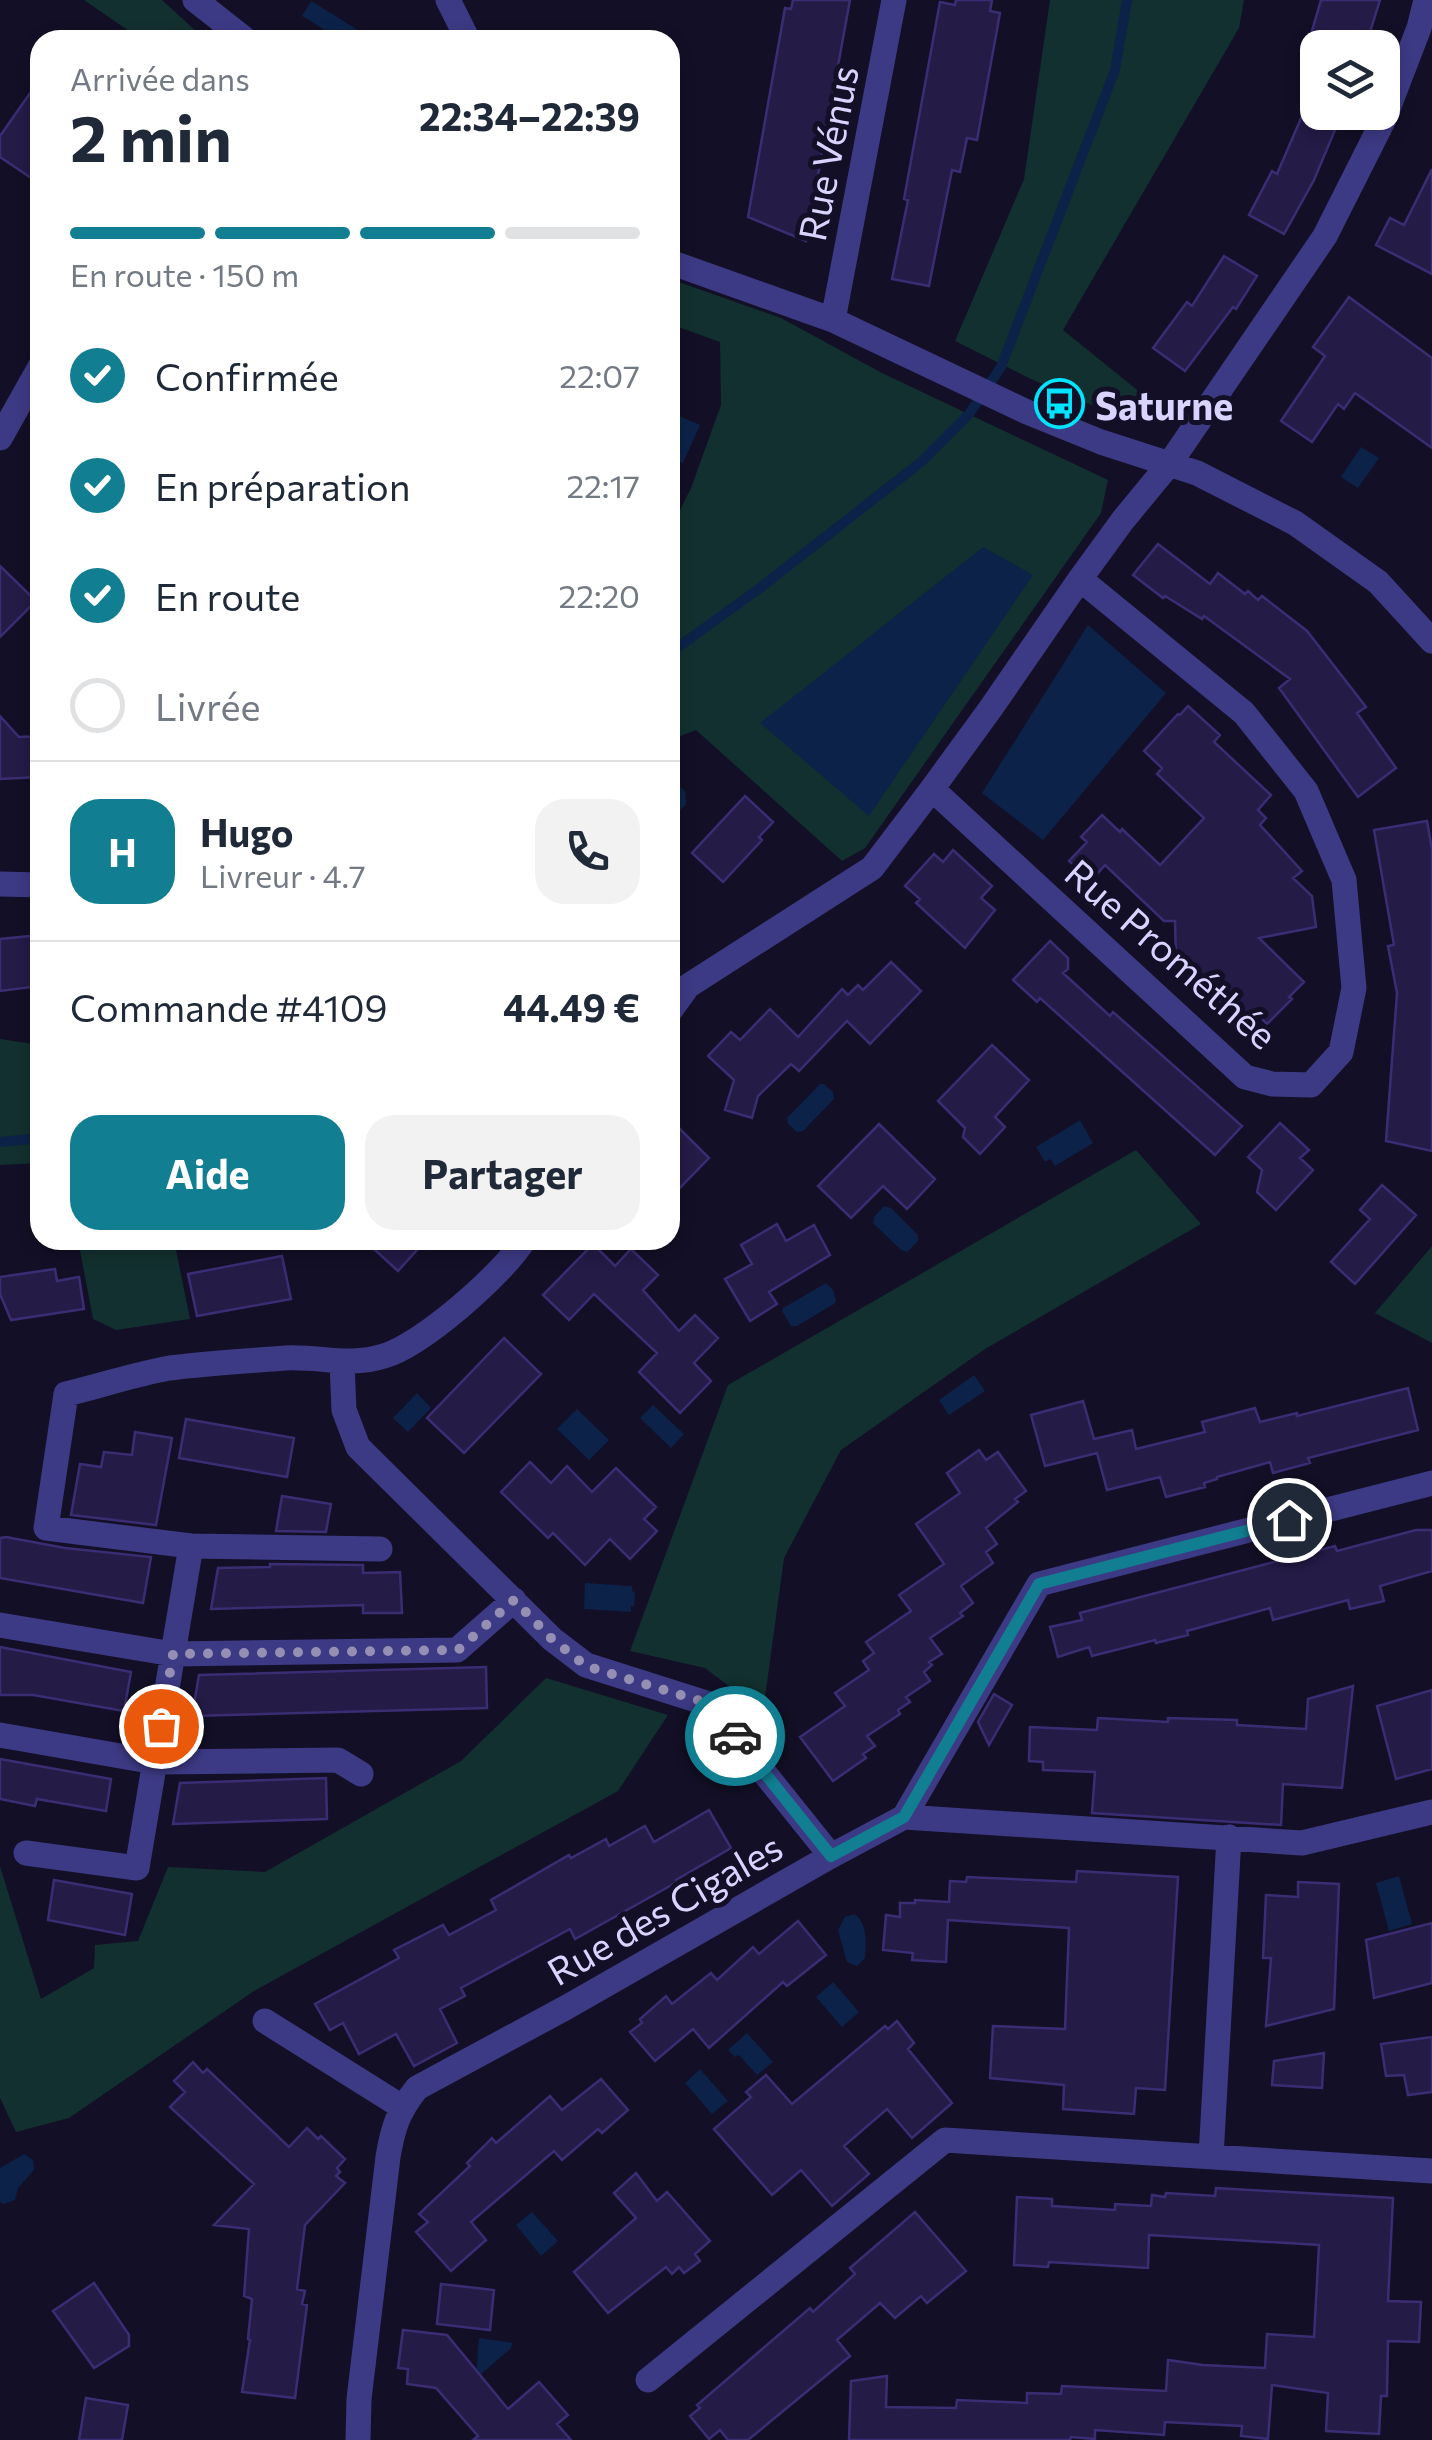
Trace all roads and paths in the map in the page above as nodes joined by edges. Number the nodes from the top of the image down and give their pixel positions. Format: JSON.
{"nodes":[{"id":1,"x":195,"y":0,"type":"edge"},
{"id":2,"x":448,"y":0,"type":"edge"},
{"id":3,"x":894,"y":0,"type":"edge"},
{"id":4,"x":1426,"y":0,"type":"edge"},
{"id":5,"x":227,"y":30,"type":"edge"},
{"id":6,"x":463,"y":30,"type":"edge"},
{"id":7,"x":680,"y":266,"type":"edge"},
{"id":8,"x":833,"y":320,"type":"junction"},
{"id":9,"x":30,"y":384,"type":"edge"},
{"id":10,"x":0,"y":438,"type":"edge"},
{"id":11,"x":1170,"y":463,"type":"junction"},
{"id":12,"x":1080,"y":580,"type":"junction"},
{"id":13,"x":1432,"y":641,"type":"edge"},
{"id":14,"x":932,"y":788,"type":"junction"},
{"id":15,"x":0,"y":884,"type":"edge"},
{"id":16,"x":30,"y":885,"type":"edge"},
{"id":17,"x":680,"y":997,"type":"edge"},
{"id":18,"x":518,"y":1250,"type":"edge"},
{"id":19,"x":342,"y":1363,"type":"junction"},
{"id":20,"x":1432,"y":1483,"type":"edge"},
{"id":21,"x":191,"y":1546,"type":"junction"},
{"id":22,"x":380,"y":1549,"type":"dead end"},
{"id":23,"x":514,"y":1600,"type":"junction"},
{"id":24,"x":0,"y":1625,"type":"edge"},
{"id":25,"x":173,"y":1654,"type":"junction"},
{"id":26,"x":0,"y":1735,"type":"edge"},
{"id":27,"x":155,"y":1762,"type":"junction"},
{"id":28,"x":361,"y":1774,"type":"dead end"},
{"id":29,"x":1432,"y":1812,"type":"edge"},
{"id":30,"x":904,"y":1817,"type":"junction"},
{"id":31,"x":1230,"y":1837,"type":"junction"},
{"id":32,"x":26,"y":1853,"type":"dead end"},
{"id":33,"x":831,"y":1856,"type":"junction"},
{"id":34,"x":265,"y":2021,"type":"dead end"},
{"id":35,"x":402,"y":2107,"type":"junction"},
{"id":36,"x":1211,"y":2158,"type":"junction"},
{"id":37,"x":1432,"y":2171,"type":"edge"},
{"id":38,"x":648,"y":2380,"type":"dead end"},
{"id":39,"x":358,"y":2440,"type":"edge"}],
"edges":[{"from":1,"to":5,"type":"street"},
{"from":2,"to":6,"type":"street"},
{"from":3,"to":8,"type":"street","name":"Rue Vénus"},
{"from":4,"to":11,"type":"street"},
{"from":7,"to":8,"type":"street"},
{"from":8,"to":11,"type":"street"},
{"from":9,"to":10,"type":"street"},
{"from":11,"to":12,"type":"street"},
{"from":11,"to":13,"type":"street"},
{"from":12,"to":14,"type":"street"},
{"from":12,"to":14,"type":"street","name":"Rue Prométhée"},
{"from":14,"to":17,"type":"street"},
{"from":15,"to":16,"type":"street"},
{"from":18,"to":19,"type":"street"},
{"from":19,"to":21,"type":"street"},
{"from":19,"to":23,"type":"street"},
{"from":20,"to":30,"type":"street"},
{"from":21,"to":22,"type":"street"},
{"from":21,"to":25,"type":"street"},
{"from":23,"to":25,"type":"street"},
{"from":23,"to":33,"type":"street"},
{"from":24,"to":25,"type":"street"},
{"from":25,"to":27,"type":"street"},
{"from":26,"to":27,"type":"street"},
{"from":27,"to":28,"type":"street"},
{"from":27,"to":32,"type":"street"},
{"from":29,"to":31,"type":"street"},
{"from":30,"to":31,"type":"street"},
{"from":30,"to":33,"type":"street","name":"Rue des Cigales"},
{"from":31,"to":36,"type":"street"},
{"from":33,"to":35,"type":"street","name":"Rue des Cigales"},
{"from":34,"to":35,"type":"street"},
{"from":35,"to":39,"type":"street"},
{"from":36,"to":37,"type":"street"},
{"from":36,"to":38,"type":"street"}]}
